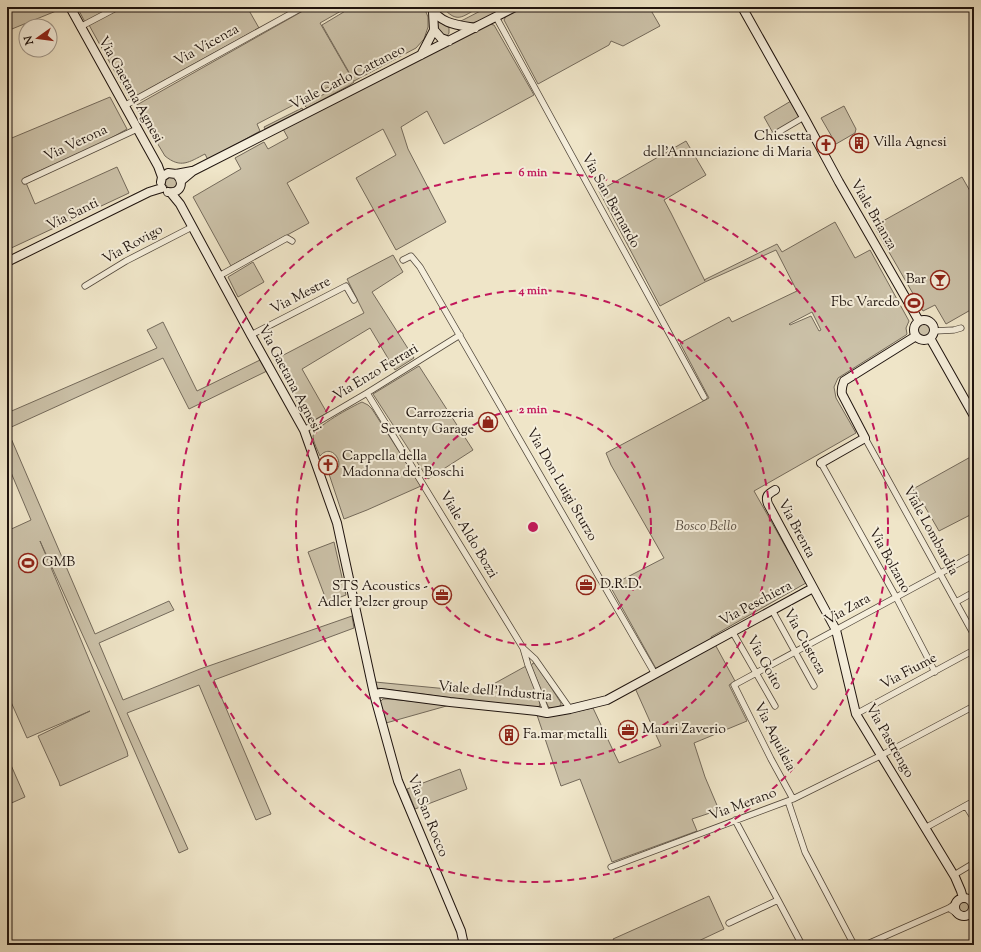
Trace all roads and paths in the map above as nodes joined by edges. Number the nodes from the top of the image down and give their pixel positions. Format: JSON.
{"nodes":[{"id":1,"x":70,"y":7,"type":"edge"},
{"id":2,"x":118,"y":7,"type":"edge"},
{"id":3,"x":303,"y":7,"type":"edge"},
{"id":4,"x":514,"y":7,"type":"edge"},
{"id":5,"x":742,"y":7,"type":"edge"},
{"id":6,"x":432,"y":9,"type":"edge"},
{"id":7,"x":496,"y":17,"type":"junction"},
{"id":8,"x":451,"y":24,"type":"junction"},
{"id":9,"x":80,"y":27,"type":"junction"},
{"id":10,"x":475,"y":28,"type":"junction"},
{"id":11,"x":434,"y":30,"type":"junction"},
{"id":12,"x":449,"y":41,"type":"junction"},
{"id":13,"x":421,"y":55,"type":"junction"},
{"id":14,"x":124,"y":106,"type":"junction"},
{"id":15,"x":805,"y":119,"type":"junction"},
{"id":16,"x":137,"y":129,"type":"junction"},
{"id":17,"x":770,"y":137,"type":"dead end"},
{"id":18,"x":25,"y":180,"type":"dead end"},
{"id":19,"x":170,"y":180,"type":"junction"},
{"id":20,"x":180,"y":204,"type":"junction"},
{"id":21,"x":192,"y":227,"type":"junction"},
{"id":22,"x":292,"y":241,"type":"dead end"},
{"id":23,"x":403,"y":260,"type":"dead end"},
{"id":24,"x":7,"y":262,"type":"edge"},
{"id":25,"x":219,"y":276,"type":"junction"},
{"id":26,"x":85,"y":286,"type":"dead end"},
{"id":27,"x":354,"y":300,"type":"dead end"},
{"id":28,"x":919,"y":321,"type":"junction"},
{"id":29,"x":961,"y":328,"type":"dead end"},
{"id":30,"x":934,"y":331,"type":"junction"},
{"id":31,"x":251,"y":335,"type":"junction"},
{"id":32,"x":460,"y":336,"type":"junction"},
{"id":33,"x":916,"y":336,"type":"junction"},
{"id":34,"x":930,"y":338,"type":"junction"},
{"id":35,"x":367,"y":393,"type":"junction"},
{"id":36,"x":704,"y":397,"type":"dead end"},
{"id":37,"x":974,"y":416,"type":"edge"},
{"id":38,"x":304,"y":430,"type":"junction"},
{"id":39,"x":865,"y":438,"type":"junction"},
{"id":40,"x":821,"y":463,"type":"joint"},
{"id":41,"x":775,"y":490,"type":"dead end"},
{"id":42,"x":974,"y":555,"type":"edge"},
{"id":43,"x":940,"y":574,"type":"junction"},
{"id":44,"x":811,"y":586,"type":"junction"},
{"id":45,"x":974,"y":592,"type":"edge"},
{"id":46,"x":896,"y":597,"type":"junction"},
{"id":47,"x":956,"y":602,"type":"junction"},
{"id":48,"x":772,"y":610,"type":"junction"},
{"id":49,"x":974,"y":620,"type":"edge"},
{"id":50,"x":967,"y":623,"type":"junction"},
{"id":51,"x":836,"y":630,"type":"junction"},
{"id":52,"x":732,"y":631,"type":"junction"},
{"id":53,"x":974,"y":635,"type":"edge"},
{"id":54,"x":523,"y":648,"type":"junction"},
{"id":55,"x":974,"y":650,"type":"edge"},
{"id":56,"x":796,"y":652,"type":"junction"},
{"id":57,"x":935,"y":672,"type":"junction"},
{"id":58,"x":655,"y":674,"type":"junction"},
{"id":59,"x":756,"y":674,"type":"junction"},
{"id":60,"x":734,"y":685,"type":"joint"},
{"id":61,"x":814,"y":686,"type":"dead end"},
{"id":62,"x":374,"y":694,"type":"junction"},
{"id":63,"x":774,"y":706,"type":"dead end"},
{"id":64,"x":974,"y":706,"type":"edge"},
{"id":65,"x":570,"y":709,"type":"junction"},
{"id":66,"x":547,"y":713,"type":"junction"},
{"id":67,"x":856,"y":714,"type":"junction"},
{"id":68,"x":880,"y":756,"type":"junction"},
{"id":69,"x":790,"y":800,"type":"junction"},
{"id":70,"x":974,"y":802,"type":"edge"},
{"id":71,"x":966,"y":806,"type":"junction"},
{"id":72,"x":974,"y":819,"type":"edge"},
{"id":73,"x":735,"y":820,"type":"junction"},
{"id":74,"x":926,"y":828,"type":"junction"},
{"id":75,"x":974,"y":863,"type":"edge"},
{"id":76,"x":611,"y":867,"type":"dead end"},
{"id":77,"x":956,"y":878,"type":"junction"},
{"id":78,"x":778,"y":900,"type":"junction"},
{"id":79,"x":970,"y":903,"type":"edge"},
{"id":80,"x":952,"y":906,"type":"junction"},
{"id":81,"x":970,"y":917,"type":"edge"},
{"id":82,"x":729,"y":923,"type":"dead end"},
{"id":83,"x":464,"y":945,"type":"edge"},
{"id":84,"x":802,"y":945,"type":"edge"},
{"id":85,"x":854,"y":945,"type":"edge"},
{"id":86,"x":865,"y":945,"type":"edge"}],
"edges":[{"from":1,"to":9,"type":"street","name":"Via Gaetana Agnesi"},
{"from":2,"to":9,"type":"street","name":"Via Gaetana Agnesi"},
{"from":3,"to":14,"type":"street","name":"Via Vicenza"},
{"from":4,"to":7,"type":"street","name":"Viale Carlo Cattaneo"},
{"from":5,"to":15,"type":"street"},
{"from":6,"to":8,"type":"street"},
{"from":6,"to":11,"type":"street"},
{"from":7,"to":10,"type":"street","name":"Viale Carlo Cattaneo"},
{"from":7,"to":36,"type":"street","name":"Via San Bernardo"},
{"from":8,"to":10,"type":"street"},
{"from":8,"to":12,"type":"street"},
{"from":9,"to":14,"type":"street","name":"Via Gaetana Agnesi"},
{"from":10,"to":12,"type":"street","name":"Viale Carlo Cattaneo"},
{"from":11,"to":12,"type":"street"},
{"from":11,"to":13,"type":"street"},
{"from":12,"to":13,"type":"street","name":"Viale Carlo Cattaneo"},
{"from":13,"to":19,"type":"street","name":"Viale Carlo Cattaneo"},
{"from":14,"to":16,"type":"street","name":"Via Gaetana Agnesi"},
{"from":15,"to":17,"type":"street"},
{"from":15,"to":28,"type":"street","name":"Viale Brianza"},
{"from":16,"to":18,"type":"street","name":"Via Verona"},
{"from":16,"to":19,"type":"street","name":"Via Gaetana Agnesi"},
{"from":19,"to":20,"type":"street","name":"Via Gaetana Agnesi"},
{"from":19,"to":20,"type":"street","name":"Via Gaetana Agnesi"},
{"from":19,"to":24,"type":"street","name":"Via Santi"},
{"from":20,"to":21,"type":"street","name":"Via Gaetana Agnesi"},
{"from":21,"to":25,"type":"street","name":"Via Gaetana Agnesi"},
{"from":21,"to":26,"type":"street","name":"Via Rovigo"},
{"from":22,"to":25,"type":"street"},
{"from":23,"to":32,"type":"street","name":"Via Don Luigi Sturzo"},
{"from":25,"to":31,"type":"street","name":"Via Gaetana Agnesi"},
{"from":27,"to":31,"type":"street","name":"Via Mestre"},
{"from":28,"to":30,"type":"street"},
{"from":28,"to":33,"type":"street"},
{"from":29,"to":30,"type":"street"},
{"from":30,"to":34,"type":"street"},
{"from":31,"to":38,"type":"street","name":"Via Gaetana Agnesi"},
{"from":32,"to":35,"type":"street","name":"Via Enzo Ferrari"},
{"from":32,"to":58,"type":"street","name":"Via Don Luigi Sturzo"},
{"from":33,"to":34,"type":"street"},
{"from":33,"to":39,"type":"street"},
{"from":34,"to":37,"type":"street"},
{"from":35,"to":38,"type":"street","name":"Via Enzo Ferrari"},
{"from":35,"to":54,"type":"street","name":"Viale Aldo Bozzi"},
{"from":38,"to":62,"type":"street","name":"Via Gaetana Agnesi"},
{"from":39,"to":40,"type":"street"},
{"from":39,"to":43,"type":"street","name":"Viale Lombardia"},
{"from":40,"to":46,"type":"street","name":"Via Bolzano"},
{"from":41,"to":44,"type":"street","name":"Via Brenta"},
{"from":42,"to":43,"type":"street","name":"Via Zara"},
{"from":43,"to":46,"type":"street","name":"Via Zara"},
{"from":43,"to":47,"type":"street","name":"Viale Lombardia"},
{"from":44,"to":48,"type":"street","name":"Via Peschiera"},
{"from":44,"to":51,"type":"street","name":"Via Pastrengo"},
{"from":45,"to":47,"type":"street"},
{"from":46,"to":51,"type":"street","name":"Via Zara"},
{"from":46,"to":57,"type":"street","name":"Via Bolzano"},
{"from":47,"to":50,"type":"street","name":"Viale Lombardia"},
{"from":48,"to":52,"type":"street","name":"Via Peschiera"},
{"from":48,"to":56,"type":"street","name":"Via Custoza"},
{"from":49,"to":50,"type":"street"},
{"from":50,"to":53,"type":"street","name":"Viale Lombardia"},
{"from":51,"to":56,"type":"street","name":"Via Zara"},
{"from":51,"to":67,"type":"street","name":"Via Pastrengo"},
{"from":52,"to":58,"type":"street","name":"Via Peschiera"},
{"from":52,"to":59,"type":"street","name":"Via Goito"},
{"from":54,"to":65,"type":"street","name":"Viale Aldo Bozzi"},
{"from":54,"to":66,"type":"street","name":"Viale Aldo Bozzi"},
{"from":55,"to":57,"type":"street","name":"Via Fiume"},
{"from":56,"to":59,"type":"street","name":"Via Zara"},
{"from":56,"to":61,"type":"street","name":"Via Custoza"},
{"from":57,"to":67,"type":"street","name":"Via Fiume"},
{"from":58,"to":65,"type":"street","name":"Viale dell'Industria"},
{"from":59,"to":60,"type":"street","name":"Via Zara"},
{"from":59,"to":63,"type":"street","name":"Via Goito"},
{"from":60,"to":69,"type":"street","name":"Via Aquileia"},
{"from":62,"to":66,"type":"street","name":"Viale dell'Industria"},
{"from":62,"to":83,"type":"street","name":"Via San Rocco"},
{"from":64,"to":68,"type":"street","name":"Via Merano"},
{"from":65,"to":66,"type":"street","name":"Viale dell'Industria"},
{"from":67,"to":68,"type":"street","name":"Via Pastrengo"},
{"from":68,"to":69,"type":"street","name":"Via Merano"},
{"from":68,"to":74,"type":"street","name":"Via Pastrengo"},
{"from":69,"to":73,"type":"street","name":"Via Merano"},
{"from":69,"to":85,"type":"street","name":"Via Aquileia"},
{"from":70,"to":71,"type":"street"},
{"from":71,"to":72,"type":"street"},
{"from":71,"to":74,"type":"street"},
{"from":73,"to":76,"type":"street","name":"Via Merano"},
{"from":73,"to":78,"type":"street"},
{"from":74,"to":77,"type":"street","name":"Via Pastrengo"},
{"from":75,"to":77,"type":"street"},
{"from":77,"to":79,"type":"street","name":"Via Pastrengo"},
{"from":78,"to":82,"type":"street"},
{"from":78,"to":84,"type":"street"},
{"from":79,"to":80,"type":"street"},
{"from":79,"to":81,"type":"street"},
{"from":80,"to":81,"type":"street"},
{"from":80,"to":86,"type":"street"}]}
